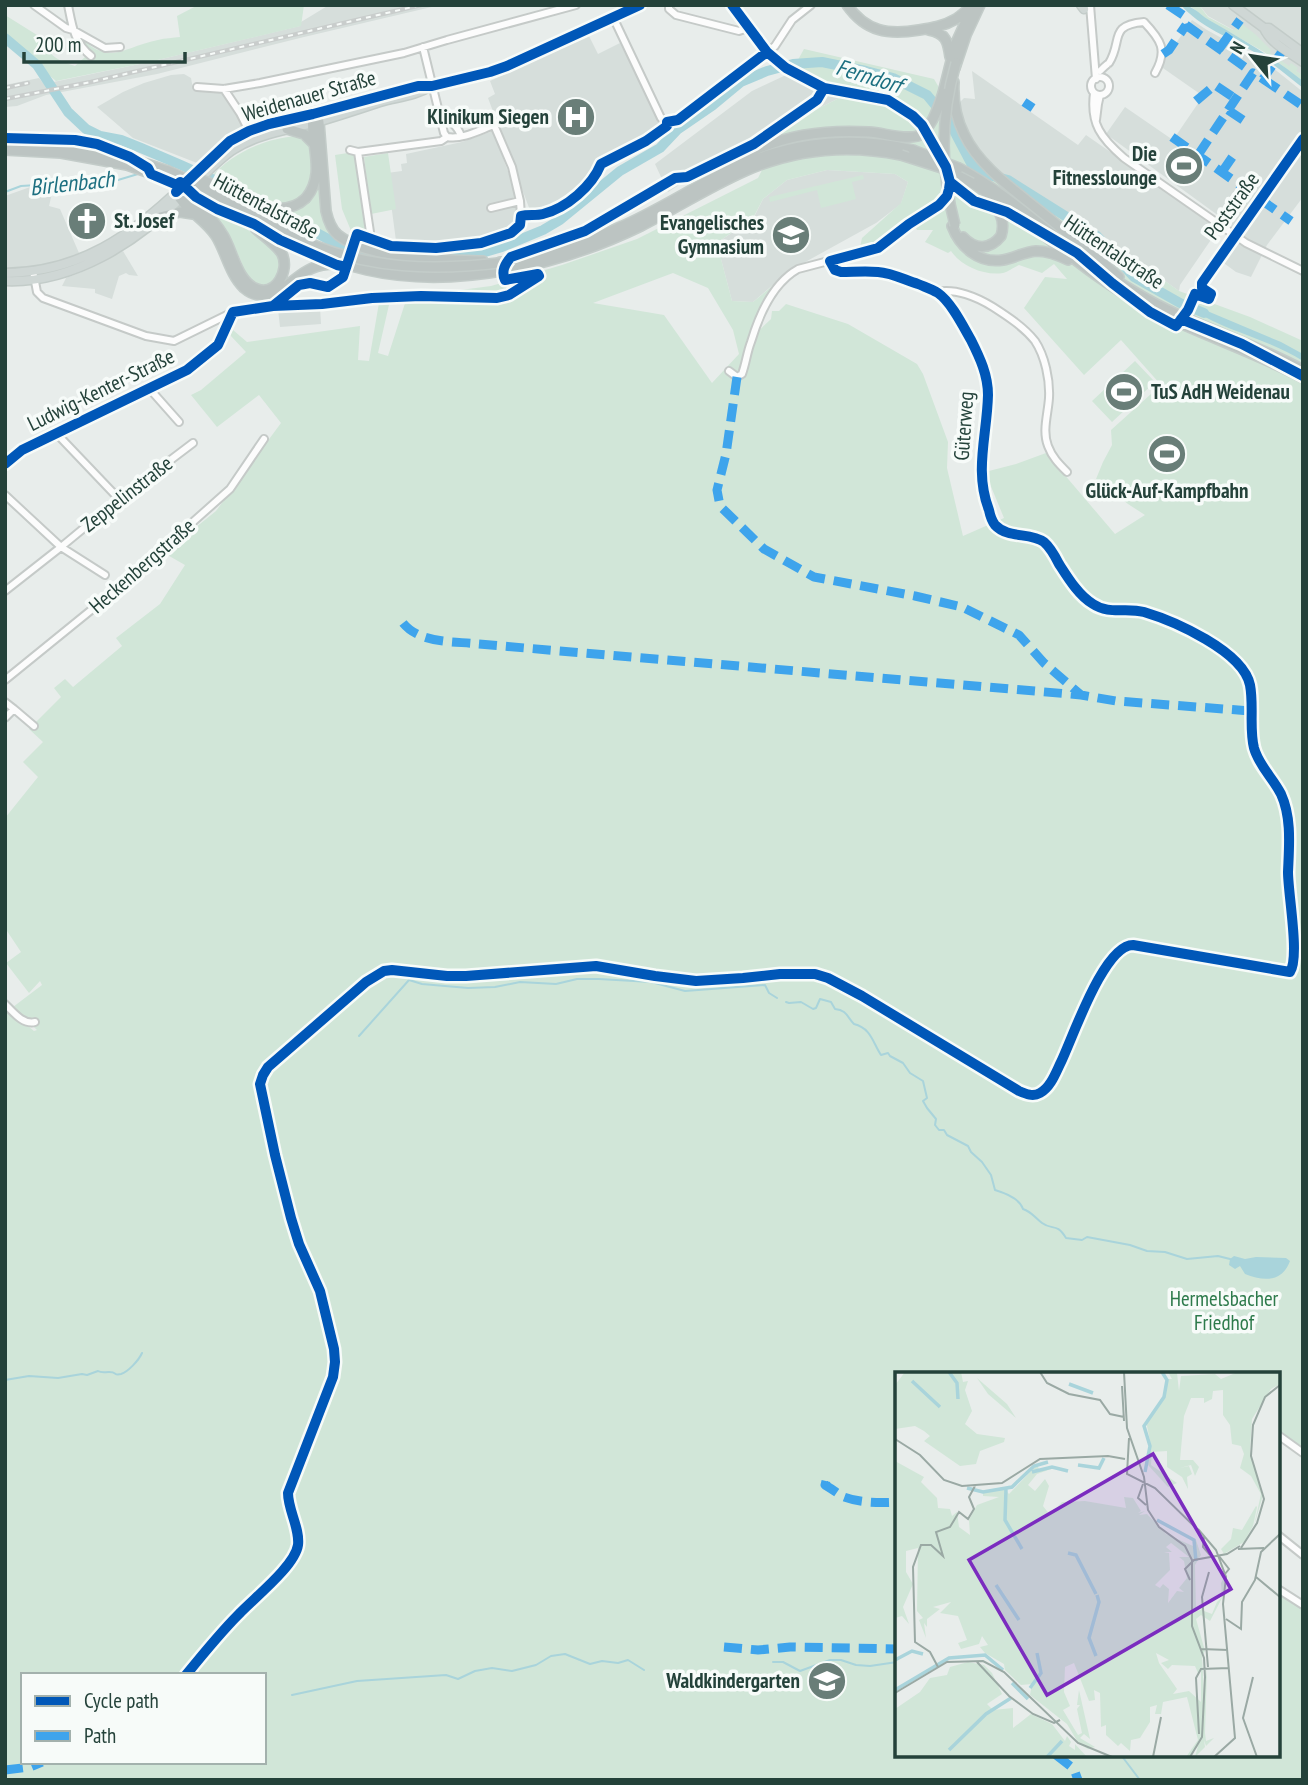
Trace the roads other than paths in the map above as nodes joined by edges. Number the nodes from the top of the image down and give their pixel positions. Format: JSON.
{"nodes":[{"id":1,"x":34,"y":5,"type":"edge"},
{"id":2,"x":68,"y":5,"type":"edge"},
{"id":3,"x":576,"y":5,"type":"edge"},
{"id":4,"x":640,"y":5,"type":"edge"},
{"id":5,"x":811,"y":5,"type":"edge"},
{"id":6,"x":847,"y":5,"type":"edge"},
{"id":7,"x":973,"y":5,"type":"edge"},
{"id":8,"x":980,"y":5,"type":"edge"},
{"id":9,"x":1233,"y":5,"type":"edge"},
{"id":10,"x":733,"y":6,"type":"edge"},
{"id":11,"x":1085,"y":6,"type":"edge"},
{"id":12,"x":669,"y":7,"type":"edge"},
{"id":13,"x":626,"y":8,"type":"edge"},
{"id":14,"x":613,"y":17,"type":"junction"},
{"id":15,"x":748,"y":28,"type":"junction"},
{"id":16,"x":1264,"y":28,"type":"junction"},
{"id":17,"x":924,"y":29,"type":"junction"},
{"id":18,"x":73,"y":30,"type":"junction"},
{"id":19,"x":120,"y":47,"type":"dead end"},
{"id":20,"x":423,"y":47,"type":"junction"},
{"id":21,"x":1303,"y":53,"type":"edge"},
{"id":22,"x":770,"y":55,"type":"junction"},
{"id":23,"x":91,"y":56,"type":"dead end"},
{"id":24,"x":1095,"y":61,"type":"junction"},
{"id":25,"x":953,"y":62,"type":"junction"},
{"id":26,"x":1303,"y":62,"type":"edge"},
{"id":27,"x":1089,"y":72,"type":"dead end"},
{"id":28,"x":1155,"y":73,"type":"dead end"},
{"id":29,"x":1099,"y":76,"type":"junction"},
{"id":30,"x":432,"y":86,"type":"junction"},
{"id":31,"x":197,"y":87,"type":"dead end"},
{"id":32,"x":824,"y":88,"type":"junction"},
{"id":33,"x":224,"y":89,"type":"junction"},
{"id":34,"x":943,"y":93,"type":"junction"},
{"id":35,"x":1097,"y":94,"type":"junction"},
{"id":36,"x":440,"y":117,"type":"junction"},
{"id":37,"x":315,"y":120,"type":"junction"},
{"id":38,"x":287,"y":130,"type":"junction"},
{"id":39,"x":248,"y":131,"type":"junction"},
{"id":40,"x":461,"y":136,"type":"junction"},
{"id":41,"x":447,"y":137,"type":"junction"},
{"id":42,"x":1303,"y":139,"type":"edge"},
{"id":43,"x":5,"y":144,"type":"edge"},
{"id":44,"x":314,"y":145,"type":"junction"},
{"id":45,"x":5,"y":150,"type":"edge"},
{"id":46,"x":349,"y":150,"type":"dead end"},
{"id":47,"x":902,"y":151,"type":"junction"},
{"id":48,"x":358,"y":152,"type":"junction"},
{"id":49,"x":207,"y":167,"type":"junction"},
{"id":50,"x":168,"y":171,"type":"junction"},
{"id":51,"x":715,"y":177,"type":"junction"},
{"id":52,"x":675,"y":178,"type":"dead end"},
{"id":53,"x":972,"y":183,"type":"junction"},
{"id":54,"x":180,"y":196,"type":"junction"},
{"id":55,"x":520,"y":201,"type":"junction"},
{"id":56,"x":491,"y":208,"type":"dead end"},
{"id":57,"x":195,"y":214,"type":"junction"},
{"id":58,"x":240,"y":215,"type":"junction"},
{"id":59,"x":521,"y":216,"type":"dead end"},
{"id":60,"x":160,"y":217,"type":"junction"},
{"id":61,"x":954,"y":225,"type":"junction"},
{"id":62,"x":370,"y":232,"type":"dead end"},
{"id":63,"x":1235,"y":235,"type":"junction"},
{"id":64,"x":830,"y":261,"type":"junction"},
{"id":65,"x":507,"y":262,"type":"junction"},
{"id":66,"x":1079,"y":264,"type":"junction"},
{"id":67,"x":348,"y":265,"type":"junction"},
{"id":68,"x":1303,"y":271,"type":"edge"},
{"id":69,"x":5,"y":273,"type":"edge"},
{"id":70,"x":33,"y":276,"type":"junction"},
{"id":71,"x":5,"y":281,"type":"edge"},
{"id":72,"x":937,"y":292,"type":"junction"},
{"id":73,"x":1135,"y":292,"type":"junction"},
{"id":74,"x":1211,"y":294,"type":"dead end"},
{"id":75,"x":498,"y":298,"type":"dead end"},
{"id":76,"x":233,"y":312,"type":"junction"},
{"id":77,"x":1303,"y":370,"type":"edge"},
{"id":78,"x":729,"y":371,"type":"dead end"},
{"id":79,"x":1303,"y":378,"type":"edge"},
{"id":80,"x":148,"y":387,"type":"junction"},
{"id":81,"x":179,"y":422,"type":"dead end"},
{"id":82,"x":57,"y":434,"type":"junction"},
{"id":83,"x":264,"y":439,"type":"dead end"},
{"id":84,"x":193,"y":443,"type":"dead end"},
{"id":85,"x":5,"y":464,"type":"edge"},
{"id":86,"x":1067,"y":472,"type":"dead end"},
{"id":87,"x":5,"y":495,"type":"edge"},
{"id":88,"x":119,"y":499,"type":"junction"},
{"id":89,"x":993,"y":523,"type":"dead end"},
{"id":90,"x":61,"y":547,"type":"junction"},
{"id":91,"x":105,"y":575,"type":"dead end"},
{"id":92,"x":5,"y":590,"type":"edge"},
{"id":93,"x":5,"y":680,"type":"edge"},
{"id":94,"x":5,"y":702,"type":"edge"},
{"id":95,"x":14,"y":709,"type":"junction"},
{"id":96,"x":5,"y":718,"type":"edge"},
{"id":97,"x":34,"y":726,"type":"dead end"},
{"id":98,"x":5,"y":1004,"type":"edge"},
{"id":99,"x":36,"y":1022,"type":"dead end"},
{"id":100,"x":1280,"y":1436,"type":"edge"},
{"id":101,"x":1303,"y":1453,"type":"edge"},
{"id":102,"x":1280,"y":1537,"type":"edge"},
{"id":103,"x":1303,"y":1555,"type":"edge"},
{"id":104,"x":1280,"y":1590,"type":"edge"},
{"id":105,"x":1303,"y":1605,"type":"edge"}],
"edges":[{"from":1,"to":18,"type":"street"},
{"from":2,"to":18,"type":"street"},
{"from":3,"to":20,"type":"street"},
{"from":4,"to":13,"type":"main road","name":"Weidenauer Straße"},
{"from":5,"to":22,"type":"street"},
{"from":6,"to":17,"type":"highway"},
{"from":7,"to":17,"type":"highway"},
{"from":7,"to":25,"type":"highway"},
{"from":8,"to":25,"type":"highway"},
{"from":9,"to":16,"type":"main road"},
{"from":10,"to":15,"type":"street"},
{"from":11,"to":24,"type":"street"},
{"from":12,"to":15,"type":"street"},
{"from":13,"to":14,"type":"main road","name":"Weidenauer Straße"},
{"from":14,"to":22,"type":"street"},
{"from":14,"to":30,"type":"main road","name":"Weidenauer Straße"},
{"from":15,"to":22,"type":"street"},
{"from":16,"to":21,"type":"main road"},
{"from":16,"to":26,"type":"main road"},
{"from":17,"to":25,"type":"highway"},
{"from":18,"to":19,"type":"street"},
{"from":18,"to":23,"type":"street"},
{"from":20,"to":30,"type":"street"},
{"from":20,"to":33,"type":"street"},
{"from":22,"to":32,"type":"street"},
{"from":24,"to":27,"type":"street"},
{"from":24,"to":29,"type":"street"},
{"from":25,"to":34,"type":"highway"},
{"from":25,"to":61,"type":"highway","bridge":true},
{"from":25,"to":73,"type":"highway","bridge":true},
{"from":28,"to":29,"type":"street"},
{"from":29,"to":35,"type":"street"},
{"from":29,"to":35,"type":"street"},
{"from":30,"to":36,"type":"street"},
{"from":30,"to":37,"type":"main road","name":"Weidenauer Straße"},
{"from":31,"to":33,"type":"street"},
{"from":32,"to":52,"type":"street"},
{"from":32,"to":64,"type":"street"},
{"from":33,"to":39,"type":"street"},
{"from":34,"to":51,"type":"highway","bridge":true},
{"from":34,"to":61,"type":"highway","bridge":true},
{"from":35,"to":63,"type":"street"},
{"from":36,"to":40,"type":"street"},
{"from":36,"to":41,"type":"street"},
{"from":37,"to":38,"type":"main road","name":"Weidenauer Straße"},
{"from":37,"to":39,"type":"main road","name":"Weidenauer Straße"},
{"from":37,"to":44,"type":"highway"},
{"from":37,"to":65,"type":"highway","bridge":true},
{"from":38,"to":44,"type":"highway"},
{"from":38,"to":49,"type":"main road","name":"Weidenauer Straße"},
{"from":39,"to":49,"type":"main road","name":"Weidenauer Straße"},
{"from":40,"to":41,"type":"street"},
{"from":40,"to":55,"type":"street"},
{"from":41,"to":48,"type":"street"},
{"from":42,"to":63,"type":"street","name":"Poststraße"},
{"from":43,"to":50,"type":"highway","name":"Hüttentalstraße"},
{"from":44,"to":50,"type":"highway","bridge":true},
{"from":45,"to":58,"type":"highway","name":"Hüttentalstraße","bridge":true},
{"from":46,"to":48,"type":"street"},
{"from":47,"to":51,"type":"highway","name":"Hüttentalstraße"},
{"from":47,"to":53,"type":"highway","name":"Hüttentalstraße","bridge":true},
{"from":47,"to":67,"type":"highway","name":"Hüttentalstraße"},
{"from":47,"to":73,"type":"highway","name":"Hüttentalstraße","bridge":true},
{"from":48,"to":62,"type":"street"},
{"from":49,"to":54,"type":"main road","name":"Weidenauer Straße"},
{"from":50,"to":65,"type":"highway","name":"Hüttentalstraße","bridge":true},
{"from":51,"to":65,"type":"highway","name":"Hüttentalstraße"},
{"from":53,"to":61,"type":"highway"},
{"from":53,"to":66,"type":"highway","name":"Hüttentalstraße"},
{"from":54,"to":57,"type":"highway"},
{"from":54,"to":58,"type":"highway"},
{"from":54,"to":60,"type":"main road","name":"Weidenauer Straße"},
{"from":54,"to":70,"type":"main road","name":"Weidenauer Straße"},
{"from":55,"to":56,"type":"street"},
{"from":55,"to":59,"type":"street"},
{"from":57,"to":60,"type":"highway"},
{"from":57,"to":67,"type":"highway"},
{"from":58,"to":67,"type":"highway","name":"Hüttentalstraße"},
{"from":60,"to":70,"type":"main road","name":"Weidenauer Straße"},
{"from":61,"to":66,"type":"highway"},
{"from":63,"to":68,"type":"street"},
{"from":63,"to":74,"type":"street","name":"Poststraße"},
{"from":64,"to":72,"type":"street"},
{"from":64,"to":78,"type":"street"},
{"from":66,"to":79,"type":"highway","name":"Hüttentalstraße"},
{"from":69,"to":70,"type":"main road","name":"Weidenauer Straße"},
{"from":70,"to":71,"type":"main road","name":"Weidenauer Straße"},
{"from":70,"to":76,"type":"street"},
{"from":72,"to":86,"type":"street"},
{"from":72,"to":89,"type":"street","name":"Güterweg"},
{"from":73,"to":77,"type":"highway","name":"Hüttentalstraße"},
{"from":75,"to":76,"type":"street"},
{"from":76,"to":80,"type":"street","name":"Ludwig-Kenter-Straße"},
{"from":80,"to":81,"type":"street"},
{"from":80,"to":82,"type":"street","name":"Ludwig-Kenter-Straße"},
{"from":82,"to":85,"type":"street","name":"Ludwig-Kenter-Straße"},
{"from":82,"to":88,"type":"street"},
{"from":83,"to":93,"type":"street","name":"Heckenbergstraße"},
{"from":84,"to":88,"type":"street","name":"Zeppelinstraße"},
{"from":87,"to":90,"type":"street"},
{"from":88,"to":90,"type":"street","name":"Zeppelinstraße"},
{"from":90,"to":91,"type":"street","name":"Zeppelinstraße"},
{"from":90,"to":92,"type":"street","name":"Zeppelinstraße"},
{"from":94,"to":95,"type":"street"},
{"from":95,"to":96,"type":"street"},
{"from":95,"to":97,"type":"street"},
{"from":98,"to":99,"type":"street"},
{"from":100,"to":101,"type":"street"},
{"from":102,"to":103,"type":"street"},
{"from":104,"to":105,"type":"street"}]}
